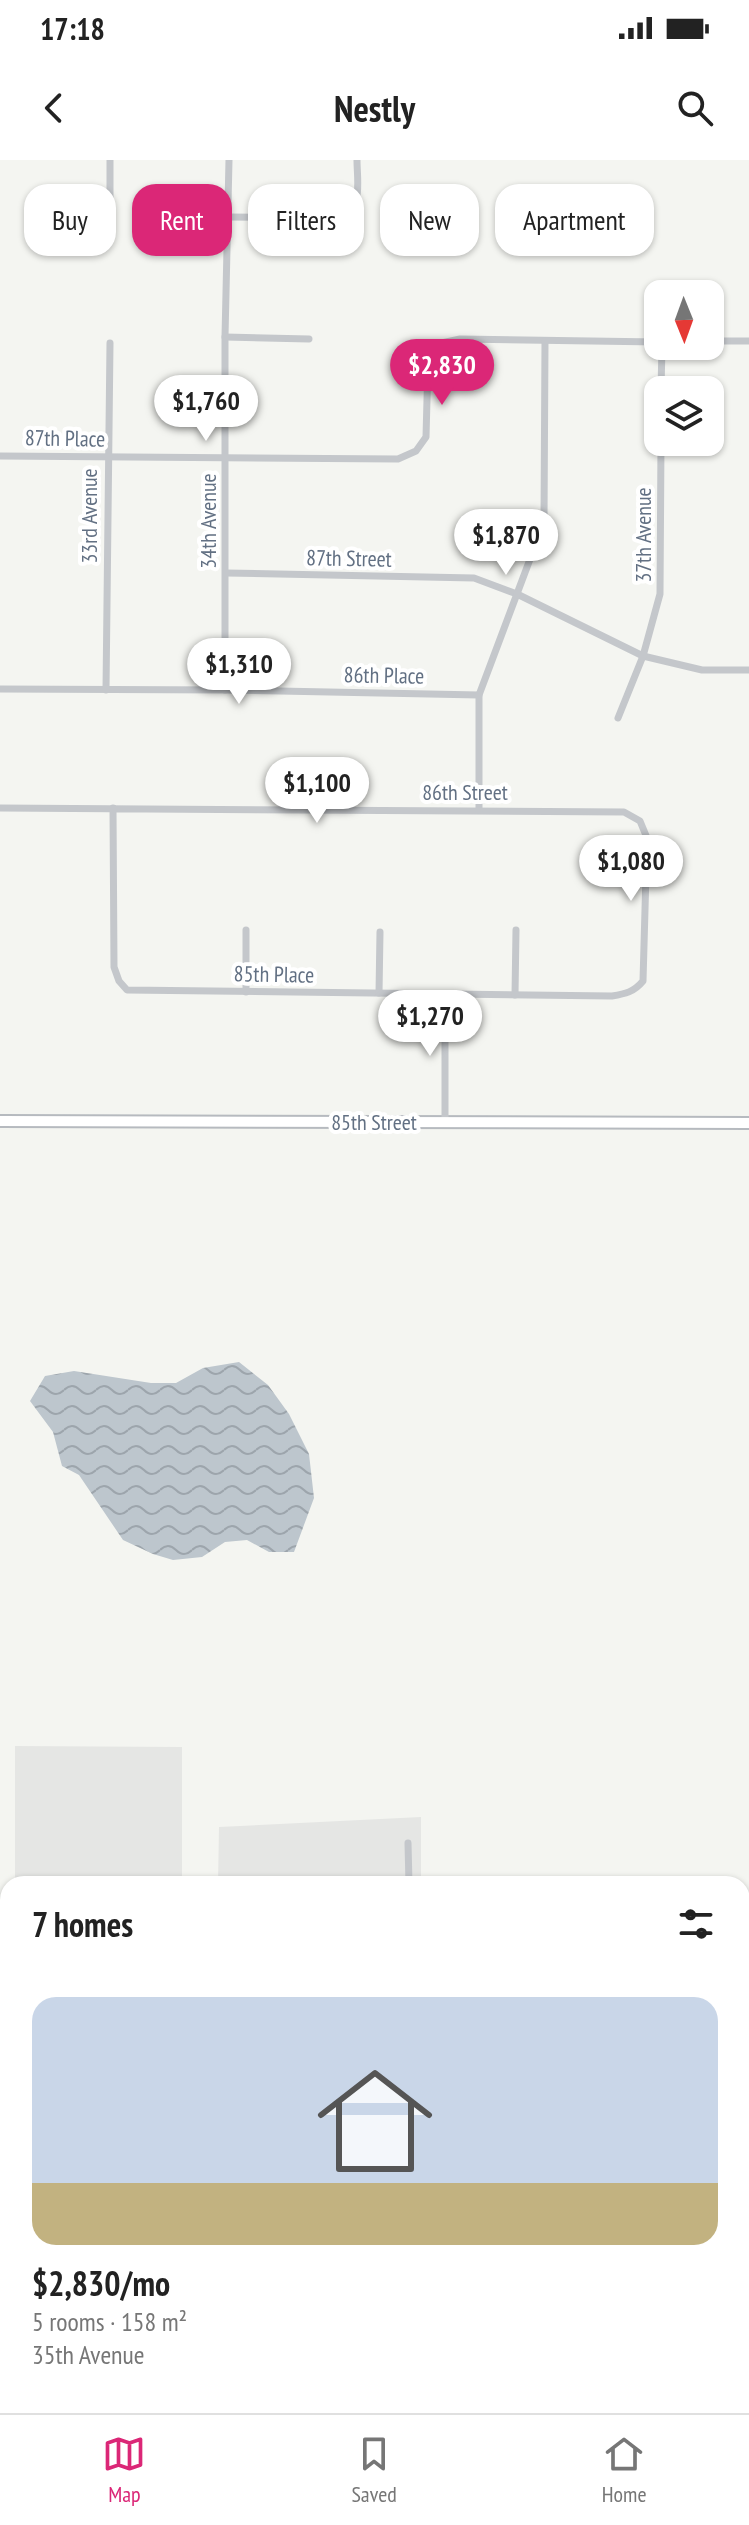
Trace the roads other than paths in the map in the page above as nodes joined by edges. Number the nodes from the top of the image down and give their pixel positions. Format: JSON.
{"nodes":[{"id":1,"x":110,"y":160,"type":"edge"},
{"id":2,"x":229,"y":160,"type":"edge"},
{"id":3,"x":357,"y":160,"type":"edge"},
{"id":4,"x":110,"y":184,"type":"edge"},
{"id":5,"x":229,"y":184,"type":"edge"},
{"id":6,"x":232,"y":217,"type":"edge"},
{"id":7,"x":227,"y":256,"type":"edge"},
{"id":8,"x":225,"y":337,"type":"junction"},
{"id":9,"x":309,"y":339,"type":"dead end"},
{"id":10,"x":545,"y":341,"type":"junction"},
{"id":11,"x":724,"y":341,"type":"edge"},
{"id":12,"x":749,"y":341,"type":"edge"},
{"id":13,"x":110,"y":343,"type":"dead end"},
{"id":14,"x":644,"y":344,"type":"edge"},
{"id":15,"x":0,"y":456,"type":"edge"},
{"id":16,"x":661,"y":456,"type":"edge"},
{"id":17,"x":107,"y":457,"type":"junction"},
{"id":18,"x":226,"y":458,"type":"junction"},
{"id":19,"x":226,"y":573,"type":"junction"},
{"id":20,"x":517,"y":594,"type":"junction"},
{"id":21,"x":643,"y":656,"type":"junction"},
{"id":22,"x":749,"y":670,"type":"edge"},
{"id":23,"x":0,"y":689,"type":"edge"},
{"id":24,"x":106,"y":690,"type":"junction"},
{"id":25,"x":225,"y":690,"type":"junction"},
{"id":26,"x":479,"y":695,"type":"junction"},
{"id":27,"x":618,"y":718,"type":"dead end"},
{"id":28,"x":0,"y":808,"type":"edge"},
{"id":29,"x":113,"y":808,"type":"junction"},
{"id":30,"x":479,"y":810,"type":"junction"},
{"id":31,"x":246,"y":930,"type":"dead end"},
{"id":32,"x":516,"y":930,"type":"dead end"},
{"id":33,"x":380,"y":932,"type":"dead end"},
{"id":34,"x":637,"y":988,"type":"joint"},
{"id":35,"x":246,"y":992,"type":"junction"},
{"id":36,"x":379,"y":993,"type":"junction"},
{"id":37,"x":445,"y":994,"type":"junction"},
{"id":38,"x":515,"y":995,"type":"junction"},
{"id":39,"x":0,"y":1121,"type":"edge"},
{"id":40,"x":445,"y":1122,"type":"junction"},
{"id":41,"x":749,"y":1123,"type":"edge"},
{"id":42,"x":408,"y":1843,"type":"dead end"},
{"id":43,"x":409,"y":1876,"type":"edge"}],
"edges":[{"from":1,"to":4,"type":"street"},
{"from":2,"to":5,"type":"street","name":"34th Avenue"},
{"from":3,"to":6,"type":"street"},
{"from":7,"to":8,"type":"street","name":"34th Avenue"},
{"from":8,"to":9,"type":"street"},
{"from":8,"to":18,"type":"street","name":"34th Avenue"},
{"from":10,"to":14,"type":"street"},
{"from":10,"to":18,"type":"street","name":"87th Place"},
{"from":10,"to":20,"type":"street"},
{"from":11,"to":12,"type":"street"},
{"from":13,"to":17,"type":"street","name":"33rd Avenue"},
{"from":15,"to":17,"type":"street","name":"87th Place"},
{"from":16,"to":21,"type":"street","name":"37th Avenue"},
{"from":17,"to":18,"type":"street","name":"87th Place"},
{"from":17,"to":24,"type":"street","name":"33rd Avenue"},
{"from":18,"to":19,"type":"street","name":"34th Avenue"},
{"from":19,"to":20,"type":"street","name":"87th Street"},
{"from":19,"to":25,"type":"street","name":"34th Avenue"},
{"from":20,"to":21,"type":"street","name":"87th Street"},
{"from":20,"to":26,"type":"street"},
{"from":21,"to":22,"type":"street","name":"87th Street"},
{"from":21,"to":27,"type":"street","name":"37th Avenue"},
{"from":23,"to":24,"type":"street","name":"86th Place"},
{"from":24,"to":25,"type":"street","name":"86th Place"},
{"from":25,"to":26,"type":"street","name":"86th Place"},
{"from":26,"to":30,"type":"street"},
{"from":28,"to":29,"type":"street","name":"86th Street"},
{"from":29,"to":30,"type":"street","name":"86th Street"},
{"from":29,"to":35,"type":"street","name":"85th Place"},
{"from":30,"to":34,"type":"street","name":"86th Street"},
{"from":31,"to":35,"type":"street"},
{"from":32,"to":38,"type":"street"},
{"from":33,"to":36,"type":"street"},
{"from":34,"to":38,"type":"street","name":"85th Place"},
{"from":35,"to":36,"type":"street","name":"85th Place"},
{"from":36,"to":37,"type":"street","name":"85th Place"},
{"from":37,"to":38,"type":"street","name":"85th Place"},
{"from":37,"to":40,"type":"street"},
{"from":39,"to":40,"type":"street","name":"85th Street"},
{"from":40,"to":41,"type":"street","name":"85th Street"},
{"from":42,"to":43,"type":"street"}]}
